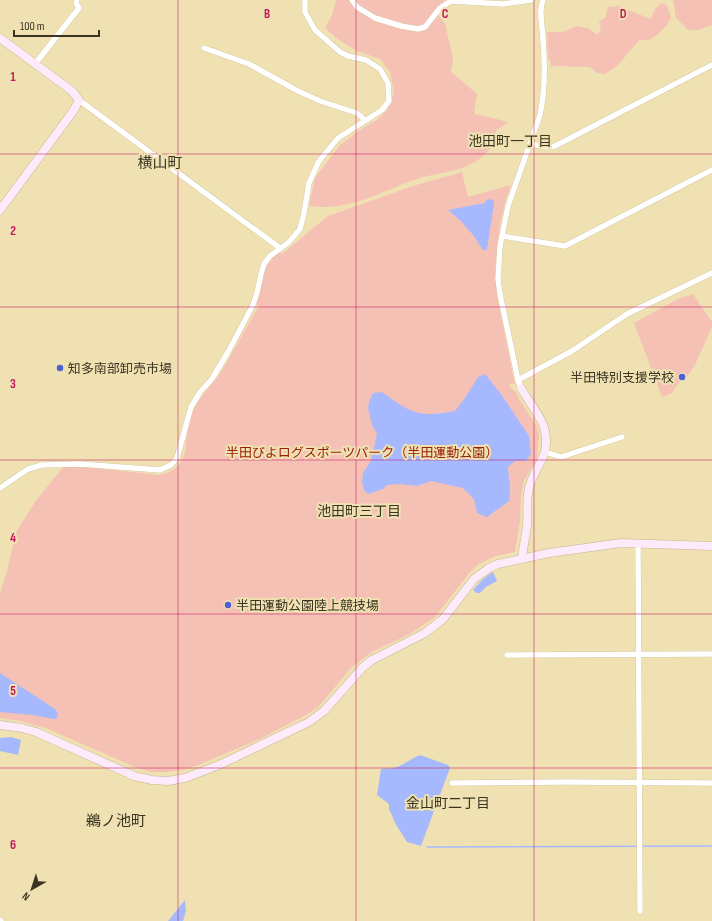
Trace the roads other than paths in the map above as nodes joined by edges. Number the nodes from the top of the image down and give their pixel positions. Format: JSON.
{"nodes":[{"id":1,"x":77,"y":0,"type":"edge"},
{"id":2,"x":304,"y":0,"type":"edge"},
{"id":3,"x":352,"y":0,"type":"edge"},
{"id":4,"x":531,"y":0,"type":"edge"},
{"id":5,"x":543,"y":0,"type":"edge"},
{"id":6,"x":0,"y":38,"type":"edge"},
{"id":7,"x":204,"y":48,"type":"dead end"},
{"id":8,"x":36,"y":64,"type":"junction"},
{"id":9,"x":712,"y":65,"type":"edge"},
{"id":10,"x":79,"y":100,"type":"junction"},
{"id":11,"x":365,"y":120,"type":"junction"},
{"id":12,"x":530,"y":144,"type":"junction"},
{"id":13,"x":712,"y":170,"type":"edge"},
{"id":14,"x":0,"y":210,"type":"edge"},
{"id":15,"x":502,"y":236,"type":"junction"},
{"id":16,"x":280,"y":248,"type":"junction"},
{"id":17,"x":712,"y":273,"type":"edge"},
{"id":18,"x":519,"y":384,"type":"junction"},
{"id":19,"x":622,"y":437,"type":"dead end"},
{"id":20,"x":545,"y":452,"type":"junction"},
{"id":21,"x":0,"y":488,"type":"edge"},
{"id":22,"x":638,"y":543,"type":"junction"},
{"id":23,"x":712,"y":546,"type":"edge"},
{"id":24,"x":522,"y":558,"type":"junction"},
{"id":25,"x":639,"y":654,"type":"junction"},
{"id":26,"x":712,"y":654,"type":"edge"},
{"id":27,"x":507,"y":655,"type":"dead end"},
{"id":28,"x":0,"y":725,"type":"edge"},
{"id":29,"x":452,"y":783,"type":"dead end"},
{"id":30,"x":638,"y":783,"type":"junction"},
{"id":31,"x":712,"y":783,"type":"edge"},
{"id":32,"x":640,"y":911,"type":"dead end"}],
"edges":[{"from":1,"to":8,"type":"street"},
{"from":2,"to":11,"type":"street"},
{"from":3,"to":4,"type":"street"},
{"from":5,"to":12,"type":"street"},
{"from":6,"to":8,"type":"street"},
{"from":7,"to":11,"type":"street"},
{"from":8,"to":10,"type":"street"},
{"from":9,"to":12,"type":"street"},
{"from":10,"to":14,"type":"street"},
{"from":10,"to":16,"type":"street"},
{"from":11,"to":16,"type":"street"},
{"from":12,"to":15,"type":"street"},
{"from":13,"to":15,"type":"street"},
{"from":15,"to":18,"type":"street"},
{"from":16,"to":21,"type":"street"},
{"from":17,"to":18,"type":"street"},
{"from":18,"to":20,"type":"street"},
{"from":19,"to":20,"type":"street"},
{"from":20,"to":24,"type":"street"},
{"from":22,"to":23,"type":"street"},
{"from":22,"to":24,"type":"street"},
{"from":22,"to":25,"type":"street"},
{"from":24,"to":28,"type":"street"},
{"from":25,"to":26,"type":"street"},
{"from":25,"to":27,"type":"street"},
{"from":25,"to":30,"type":"street"},
{"from":29,"to":30,"type":"street"},
{"from":30,"to":31,"type":"street"},
{"from":30,"to":32,"type":"street"}]}
